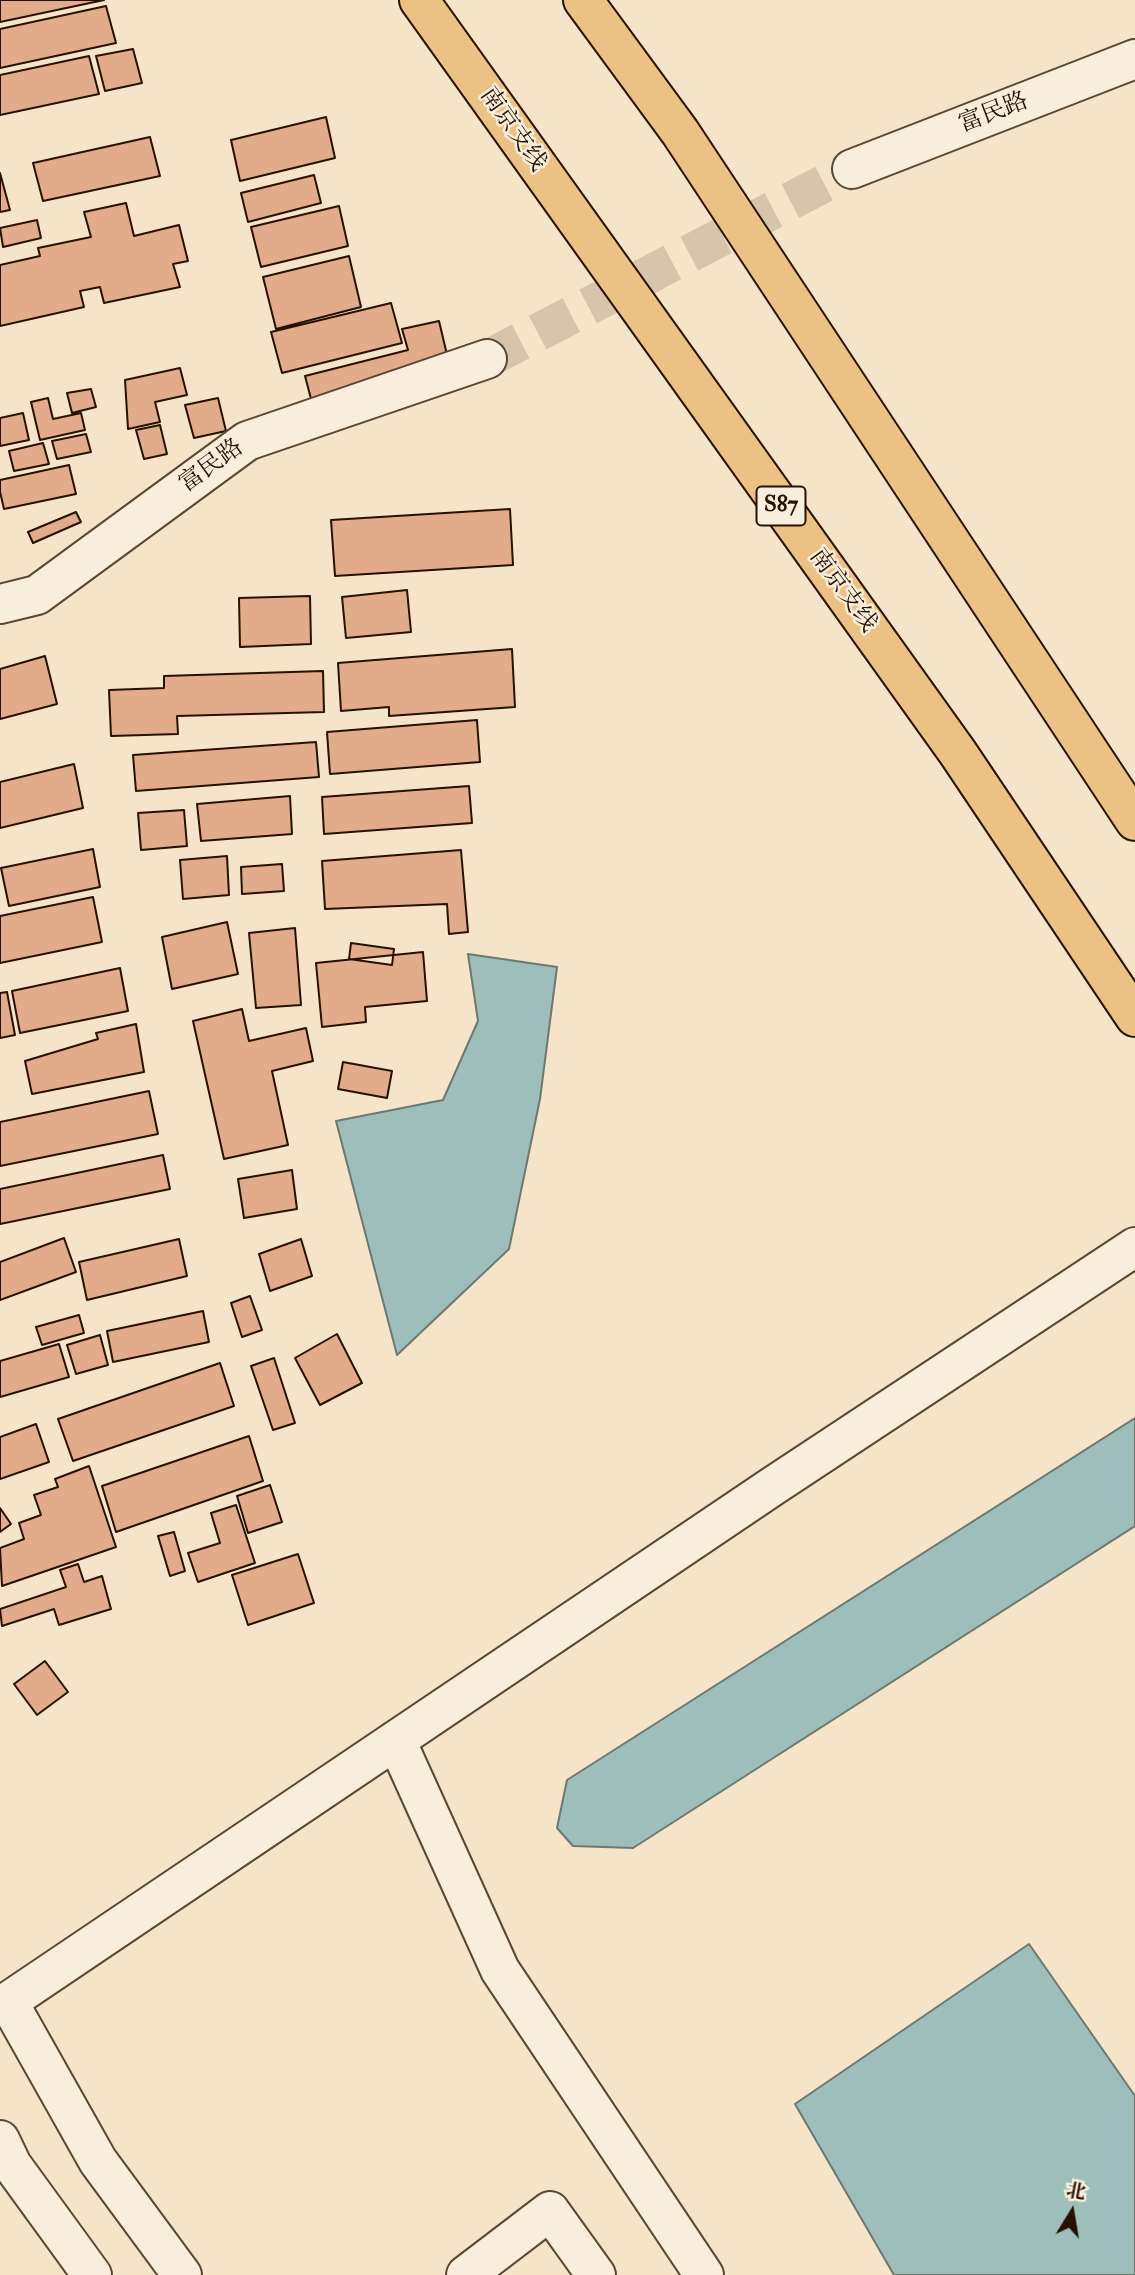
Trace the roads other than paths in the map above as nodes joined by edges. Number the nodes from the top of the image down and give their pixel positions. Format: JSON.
{"nodes":[{"id":1,"x":419,"y":0,"type":"edge"},
{"id":2,"x":583,"y":0,"type":"edge"},
{"id":3,"x":1135,"y":59,"type":"edge"},
{"id":4,"x":852,"y":169,"type":"tunnel mouth"},
{"id":5,"x":486,"y":359,"type":"tunnel mouth"},
{"id":6,"x":0,"y":604,"type":"edge"},
{"id":7,"x":1135,"y":821,"type":"edge"},
{"id":8,"x":1135,"y":1017,"type":"edge"},
{"id":9,"x":1135,"y":1247,"type":"edge"},
{"id":10,"x":397,"y":1740,"type":"junction"},
{"id":11,"x":4,"y":2005,"type":"edge"},
{"id":12,"x":0,"y":2140,"type":"edge"},
{"id":13,"x":92,"y":2275,"type":"edge"},
{"id":14,"x":182,"y":2275,"type":"edge"},
{"id":15,"x":466,"y":2275,"type":"edge"},
{"id":16,"x":596,"y":2275,"type":"edge"},
{"id":17,"x":704,"y":2275,"type":"edge"}],
"edges":[{"from":1,"to":8,"type":"highway","name":"南京支线","number":"S87"},
{"from":2,"to":7,"type":"highway"},
{"from":3,"to":4,"type":"street","name":"富民路"},
{"from":5,"to":6,"type":"street","name":"富民路"},
{"from":9,"to":10,"type":"street"},
{"from":10,"to":11,"type":"street"},
{"from":10,"to":17,"type":"street"},
{"from":11,"to":14,"type":"street"},
{"from":12,"to":13,"type":"street"},
{"from":15,"to":16,"type":"street"}]}
